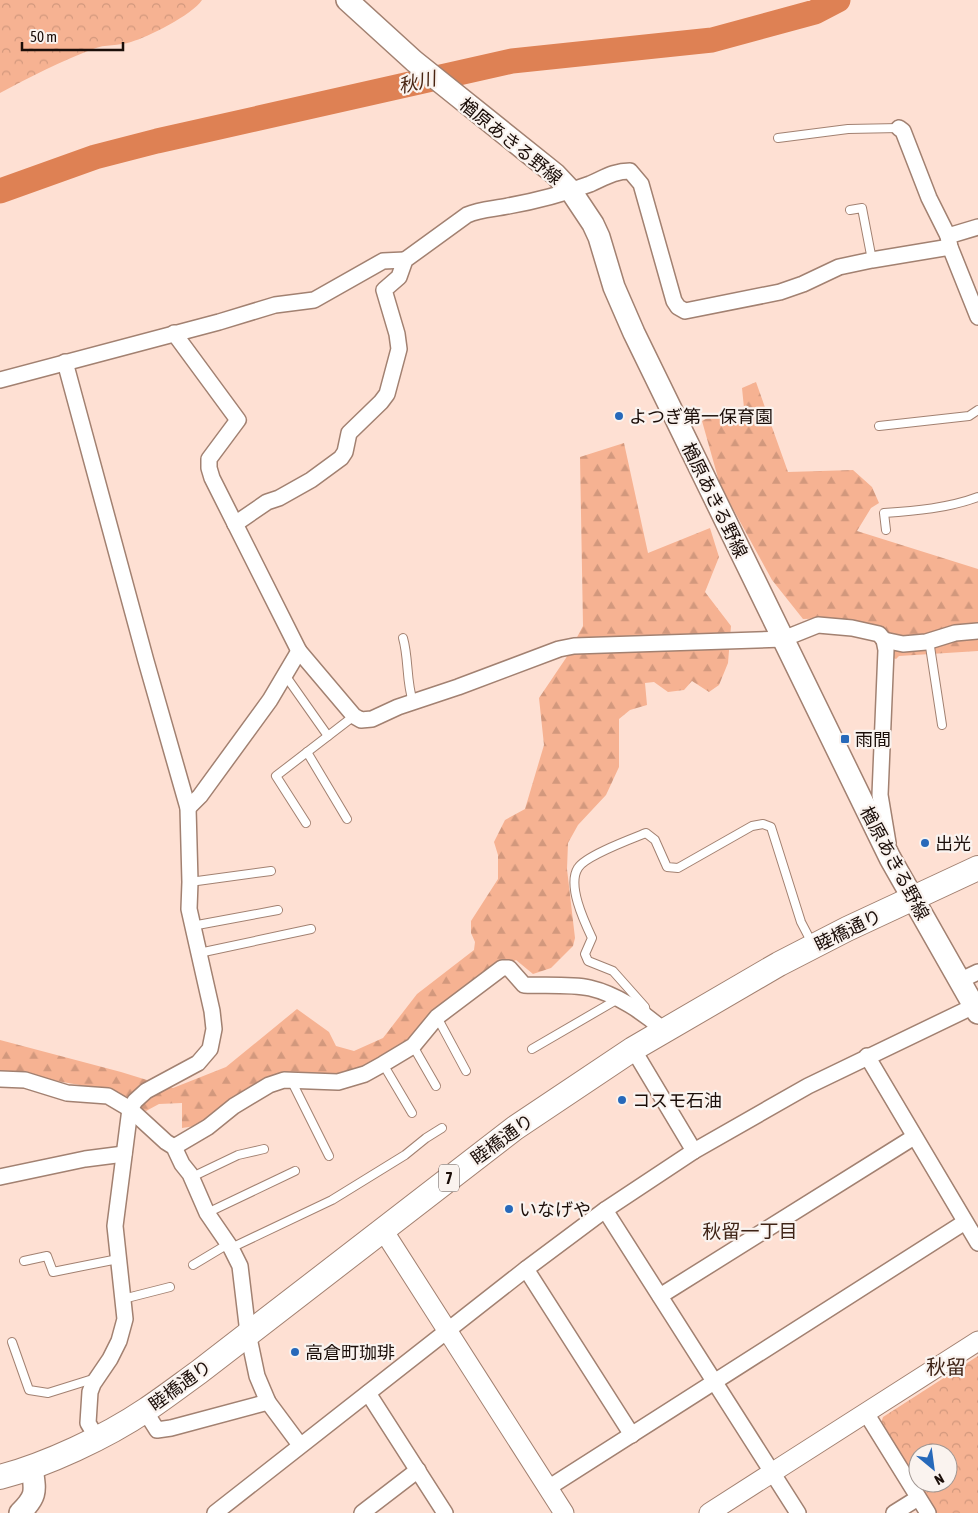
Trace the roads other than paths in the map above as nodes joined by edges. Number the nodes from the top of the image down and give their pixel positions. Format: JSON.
{"nodes":[{"id":1,"x":347,"y":0,"type":"edge"},
{"id":2,"x":899,"y":128,"type":"joint"},
{"id":3,"x":778,"y":138,"type":"dead end"},
{"id":4,"x":571,"y":191,"type":"junction"},
{"id":5,"x":850,"y":210,"type":"dead end"},
{"id":6,"x":978,"y":227,"type":"edge"},
{"id":7,"x":949,"y":242,"type":"junction"},
{"id":8,"x":405,"y":260,"type":"junction"},
{"id":9,"x":872,"y":260,"type":"junction"},
{"id":10,"x":978,"y":317,"type":"edge"},
{"id":11,"x":174,"y":333,"type":"junction"},
{"id":12,"x":65,"y":362,"type":"junction"},
{"id":13,"x":0,"y":380,"type":"edge"},
{"id":14,"x":978,"y":410,"type":"edge"},
{"id":15,"x":879,"y":426,"type":"dead end"},
{"id":16,"x":978,"y":497,"type":"edge"},
{"id":17,"x":235,"y":524,"type":"junction"},
{"id":18,"x":886,"y":530,"type":"dead end"},
{"id":19,"x":978,"y":631,"type":"edge"},
{"id":20,"x":403,"y":638,"type":"dead end"},
{"id":21,"x":783,"y":639,"type":"junction"},
{"id":22,"x":884,"y":640,"type":"junction"},
{"id":23,"x":929,"y":640,"type":"junction"},
{"id":24,"x":299,"y":651,"type":"junction"},
{"id":25,"x":285,"y":675,"type":"junction"},
{"id":26,"x":413,"y":702,"type":"junction"},
{"id":27,"x":354,"y":716,"type":"junction"},
{"id":28,"x":942,"y":725,"type":"dead end"},
{"id":29,"x":328,"y":736,"type":"junction"},
{"id":30,"x":307,"y":752,"type":"junction"},
{"id":31,"x":188,"y":808,"type":"junction"},
{"id":32,"x":347,"y":819,"type":"dead end"},
{"id":33,"x":306,"y":823,"type":"dead end"},
{"id":34,"x":890,"y":858,"type":"junction"},
{"id":35,"x":978,"y":868,"type":"edge"},
{"id":36,"x":271,"y":871,"type":"dead end"},
{"id":37,"x":190,"y":882,"type":"junction"},
{"id":38,"x":912,"y":898,"type":"junction"},
{"id":39,"x":278,"y":910,"type":"dead end"},
{"id":40,"x":192,"y":926,"type":"junction"},
{"id":41,"x":311,"y":929,"type":"dead end"},
{"id":42,"x":814,"y":946,"type":"junction"},
{"id":43,"x":199,"y":952,"type":"junction"},
{"id":44,"x":969,"y":977,"type":"edge"},
{"id":45,"x":618,"y":999,"type":"junction"},
{"id":46,"x":976,"y":1009,"type":"edge"},
{"id":47,"x":437,"y":1017,"type":"junction"},
{"id":48,"x":655,"y":1022,"type":"junction"},
{"id":49,"x":413,"y":1046,"type":"junction"},
{"id":50,"x":532,"y":1049,"type":"dead end"},
{"id":51,"x":633,"y":1049,"type":"junction"},
{"id":52,"x":867,"y":1056,"type":"junction"},
{"id":53,"x":383,"y":1064,"type":"junction"},
{"id":54,"x":466,"y":1071,"type":"dead end"},
{"id":55,"x":0,"y":1079,"type":"edge"},
{"id":56,"x":291,"y":1080,"type":"junction"},
{"id":57,"x":436,"y":1086,"type":"dead end"},
{"id":58,"x":130,"y":1109,"type":"junction"},
{"id":59,"x":412,"y":1113,"type":"dead end"},
{"id":60,"x":442,"y":1128,"type":"dead end"},
{"id":61,"x":914,"y":1137,"type":"junction"},
{"id":62,"x":174,"y":1147,"type":"junction"},
{"id":63,"x":264,"y":1149,"type":"dead end"},
{"id":64,"x":694,"y":1151,"type":"junction"},
{"id":65,"x":124,"y":1154,"type":"junction"},
{"id":66,"x":330,"y":1156,"type":"dead end"},
{"id":67,"x":295,"y":1172,"type":"dead end"},
{"id":68,"x":0,"y":1177,"type":"edge"},
{"id":69,"x":192,"y":1177,"type":"junction"},
{"id":70,"x":605,"y":1210,"type":"junction"},
{"id":71,"x":207,"y":1213,"type":"junction"},
{"id":72,"x":965,"y":1222,"type":"junction"},
{"id":73,"x":383,"y":1230,"type":"junction"},
{"id":74,"x":978,"y":1243,"type":"edge"},
{"id":75,"x":230,"y":1246,"type":"junction"},
{"id":76,"x":118,"y":1259,"type":"junction"},
{"id":77,"x":24,"y":1261,"type":"dead end"},
{"id":78,"x":193,"y":1265,"type":"dead end"},
{"id":79,"x":526,"y":1269,"type":"junction"},
{"id":80,"x":170,"y":1287,"type":"dead end"},
{"id":81,"x":660,"y":1296,"type":"junction"},
{"id":82,"x":123,"y":1298,"type":"junction"},
{"id":83,"x":447,"y":1331,"type":"junction"},
{"id":84,"x":248,"y":1333,"type":"junction"},
{"id":85,"x":978,"y":1341,"type":"edge"},
{"id":86,"x":12,"y":1342,"type":"dead end"},
{"id":87,"x":98,"y":1377,"type":"junction"},
{"id":88,"x":714,"y":1382,"type":"junction"},
{"id":89,"x":368,"y":1393,"type":"junction"},
{"id":90,"x":268,"y":1402,"type":"junction"},
{"id":91,"x":145,"y":1411,"type":"junction"},
{"id":92,"x":866,"y":1413,"type":"junction"},
{"id":93,"x":632,"y":1435,"type":"junction"},
{"id":94,"x":97,"y":1438,"type":"junction"},
{"id":95,"x":300,"y":1445,"type":"junction"},
{"id":96,"x":32,"y":1467,"type":"junction"},
{"id":97,"x":418,"y":1470,"type":"junction"},
{"id":98,"x":772,"y":1473,"type":"junction"},
{"id":99,"x":0,"y":1477,"type":"edge"},
{"id":100,"x":548,"y":1488,"type":"junction"},
{"id":101,"x":918,"y":1498,"type":"junction"},
{"id":102,"x":29,"y":1510,"type":"edge"},
{"id":103,"x":215,"y":1513,"type":"edge"},
{"id":104,"x":362,"y":1513,"type":"edge"},
{"id":105,"x":445,"y":1513,"type":"edge"},
{"id":106,"x":564,"y":1513,"type":"edge"},
{"id":107,"x":709,"y":1513,"type":"edge"},
{"id":108,"x":798,"y":1513,"type":"edge"},
{"id":109,"x":894,"y":1513,"type":"edge"},
{"id":110,"x":928,"y":1513,"type":"edge"}],
"edges":[{"from":1,"to":4,"type":"main road","name":"楢原あきる野線"},
{"from":2,"to":3,"type":"lane"},
{"from":2,"to":7,"type":"street"},
{"from":4,"to":8,"type":"street"},
{"from":4,"to":9,"type":"street"},
{"from":4,"to":21,"type":"main road","name":"楢原あきる野線"},
{"from":5,"to":9,"type":"lane"},
{"from":6,"to":7,"type":"street"},
{"from":7,"to":9,"type":"street"},
{"from":7,"to":10,"type":"street"},
{"from":8,"to":11,"type":"street"},
{"from":8,"to":17,"type":"street"},
{"from":11,"to":12,"type":"street"},
{"from":11,"to":17,"type":"street"},
{"from":12,"to":13,"type":"street"},
{"from":12,"to":31,"type":"street"},
{"from":14,"to":15,"type":"lane"},
{"from":16,"to":18,"type":"lane"},
{"from":17,"to":24,"type":"street"},
{"from":19,"to":23,"type":"street"},
{"from":20,"to":26,"type":"lane"},
{"from":21,"to":22,"type":"street"},
{"from":21,"to":26,"type":"street"},
{"from":21,"to":34,"type":"main road","name":"楢原あきる野線"},
{"from":22,"to":23,"type":"street"},
{"from":22,"to":34,"type":"street"},
{"from":23,"to":28,"type":"lane"},
{"from":24,"to":25,"type":"street"},
{"from":24,"to":27,"type":"street"},
{"from":25,"to":29,"type":"lane"},
{"from":25,"to":31,"type":"street"},
{"from":26,"to":27,"type":"street"},
{"from":27,"to":29,"type":"lane"},
{"from":29,"to":30,"type":"lane"},
{"from":30,"to":32,"type":"lane"},
{"from":30,"to":33,"type":"lane"},
{"from":31,"to":37,"type":"street"},
{"from":34,"to":38,"type":"main road","name":"楢原あきる野線"},
{"from":35,"to":38,"type":"main road","name":"睦橋通り","number":"7"},
{"from":36,"to":37,"type":"lane"},
{"from":37,"to":40,"type":"street"},
{"from":38,"to":42,"type":"main road","name":"睦橋通り","number":"7"},
{"from":38,"to":44,"type":"main road","name":"楢原あきる野線"},
{"from":39,"to":40,"type":"lane"},
{"from":40,"to":43,"type":"street"},
{"from":41,"to":43,"type":"lane"},
{"from":42,"to":48,"type":"main road","name":"睦橋通り","number":"7"},
{"from":42,"to":48,"type":"lane"},
{"from":43,"to":58,"type":"street"},
{"from":44,"to":46,"type":"main road","name":"楢原あきる野線"},
{"from":45,"to":47,"type":"street"},
{"from":45,"to":48,"type":"street"},
{"from":45,"to":50,"type":"lane"},
{"from":46,"to":52,"type":"street"},
{"from":47,"to":49,"type":"street"},
{"from":47,"to":54,"type":"lane"},
{"from":48,"to":51,"type":"main road","name":"睦橋通り","number":"7"},
{"from":49,"to":53,"type":"street"},
{"from":49,"to":57,"type":"lane"},
{"from":51,"to":64,"type":"street"},
{"from":51,"to":73,"type":"main road","name":"睦橋通り","number":"7"},
{"from":52,"to":61,"type":"street"},
{"from":52,"to":64,"type":"street"},
{"from":53,"to":56,"type":"street"},
{"from":53,"to":59,"type":"lane"},
{"from":55,"to":58,"type":"street"},
{"from":56,"to":62,"type":"street"},
{"from":56,"to":66,"type":"lane"},
{"from":58,"to":62,"type":"street"},
{"from":58,"to":65,"type":"street"},
{"from":60,"to":75,"type":"lane"},
{"from":61,"to":72,"type":"street"},
{"from":61,"to":81,"type":"street"},
{"from":62,"to":69,"type":"street"},
{"from":63,"to":69,"type":"lane"},
{"from":64,"to":70,"type":"street"},
{"from":65,"to":68,"type":"street"},
{"from":65,"to":76,"type":"street"},
{"from":67,"to":71,"type":"lane"},
{"from":69,"to":71,"type":"street"},
{"from":70,"to":79,"type":"street"},
{"from":70,"to":81,"type":"street"},
{"from":71,"to":75,"type":"street"},
{"from":72,"to":74,"type":"street"},
{"from":72,"to":88,"type":"street"},
{"from":73,"to":83,"type":"street"},
{"from":73,"to":84,"type":"main road","name":"睦橋通り","number":"7"},
{"from":75,"to":78,"type":"lane"},
{"from":75,"to":84,"type":"street"},
{"from":76,"to":77,"type":"lane"},
{"from":76,"to":82,"type":"street"},
{"from":79,"to":83,"type":"street"},
{"from":79,"to":93,"type":"street"},
{"from":80,"to":82,"type":"lane"},
{"from":81,"to":88,"type":"street"},
{"from":82,"to":87,"type":"street"},
{"from":83,"to":89,"type":"street"},
{"from":83,"to":100,"type":"street"},
{"from":84,"to":90,"type":"street"},
{"from":84,"to":91,"type":"main road","name":"睦橋通り","number":"7"},
{"from":85,"to":92,"type":"street"},
{"from":86,"to":87,"type":"lane"},
{"from":87,"to":94,"type":"street"},
{"from":88,"to":93,"type":"street"},
{"from":88,"to":98,"type":"street"},
{"from":89,"to":95,"type":"street"},
{"from":89,"to":97,"type":"street"},
{"from":90,"to":91,"type":"street"},
{"from":90,"to":95,"type":"street"},
{"from":91,"to":94,"type":"main road","name":"睦橋通り","number":"7"},
{"from":92,"to":98,"type":"street"},
{"from":92,"to":101,"type":"street"},
{"from":93,"to":100,"type":"street"},
{"from":94,"to":96,"type":"main road","name":"睦橋通り","number":"7"},
{"from":95,"to":103,"type":"street"},
{"from":96,"to":99,"type":"main road","name":"睦橋通り","number":"7"},
{"from":96,"to":102,"type":"main road"},
{"from":97,"to":104,"type":"street"},
{"from":97,"to":105,"type":"street"},
{"from":98,"to":107,"type":"street"},
{"from":98,"to":108,"type":"street"},
{"from":100,"to":106,"type":"street"},
{"from":101,"to":109,"type":"street"},
{"from":101,"to":110,"type":"street"}]}
